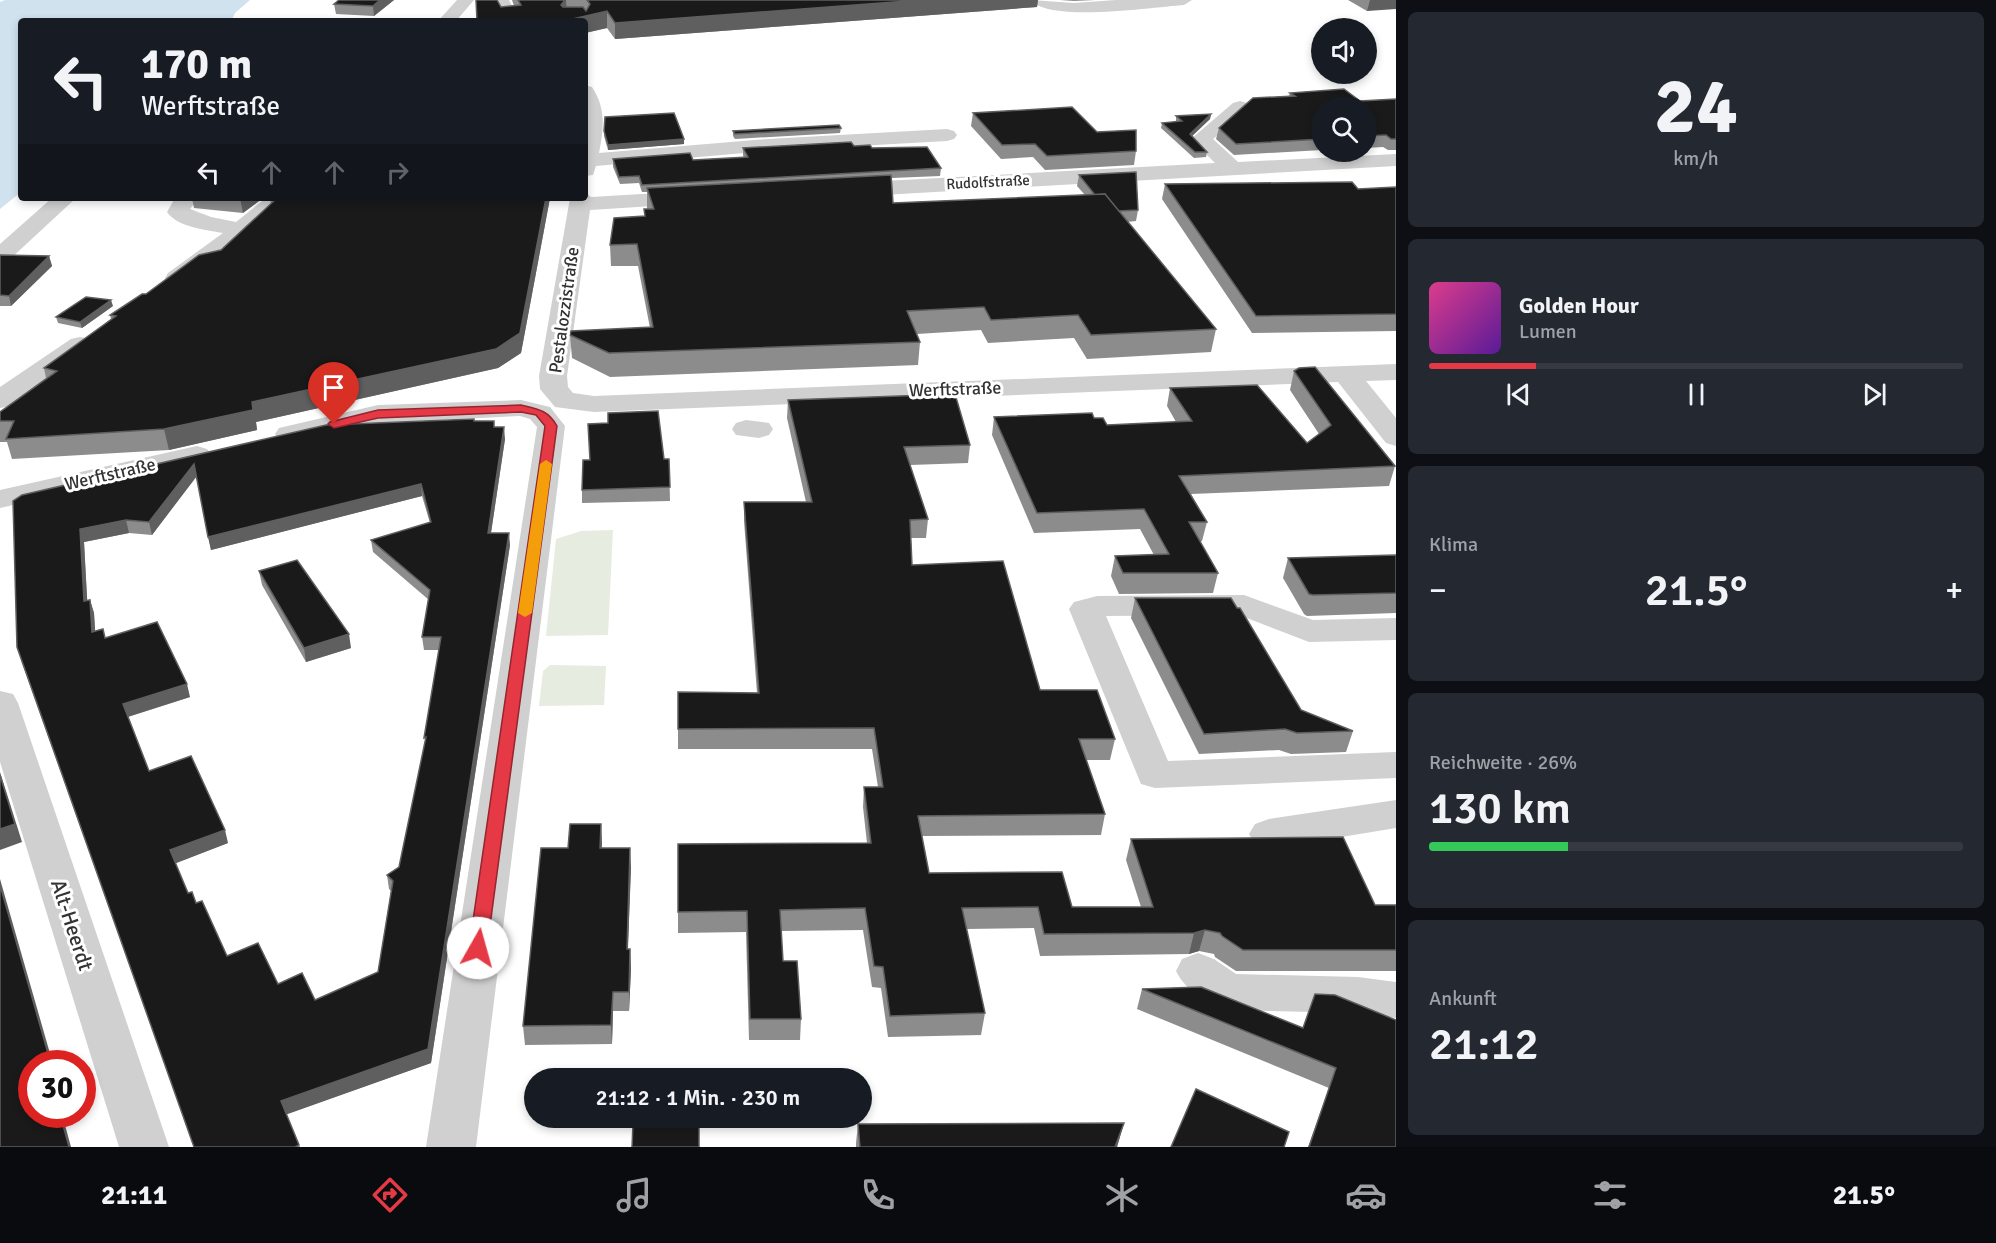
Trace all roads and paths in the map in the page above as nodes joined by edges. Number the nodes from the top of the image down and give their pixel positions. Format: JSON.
{"nodes":[{"id":1,"x":466,"y":0,"type":"edge"},
{"id":2,"x":501,"y":0,"type":"edge"},
{"id":3,"x":1039,"y":0,"type":"edge"},
{"id":4,"x":1184,"y":0,"type":"edge"},
{"id":5,"x":450,"y":18,"type":"edge"},
{"id":6,"x":510,"y":18,"type":"edge"},
{"id":7,"x":588,"y":94,"type":"edge"},
{"id":8,"x":1240,"y":107,"type":"edge"},
{"id":9,"x":947,"y":135,"type":"dead end"},
{"id":10,"x":588,"y":152,"type":"edge"},
{"id":11,"x":1396,"y":160,"type":"edge"},
{"id":12,"x":588,"y":165,"type":"edge"},
{"id":13,"x":1233,"y":169,"type":"junction"},
{"id":14,"x":829,"y":191,"type":"edge"},
{"id":15,"x":710,"y":197,"type":"edge"},
{"id":16,"x":62,"y":201,"type":"edge"},
{"id":17,"x":185,"y":201,"type":"edge"},
{"id":18,"x":276,"y":201,"type":"edge"},
{"id":19,"x":580,"y":201,"type":"edge"},
{"id":20,"x":588,"y":201,"type":"edge"},
{"id":21,"x":241,"y":230,"type":"junction"},
{"id":22,"x":0,"y":256,"type":"edge"},
{"id":23,"x":162,"y":288,"type":"edge"},
{"id":24,"x":95,"y":334,"type":"edge"},
{"id":25,"x":1396,"y":372,"type":"edge"},
{"id":26,"x":1345,"y":374,"type":"junction"},
{"id":27,"x":0,"y":400,"type":"edge"},
{"id":28,"x":553,"y":407,"type":"junction"},
{"id":29,"x":1396,"y":437,"type":"edge"},
{"id":30,"x":264,"y":440,"type":"edge"},
{"id":31,"x":218,"y":450,"type":"edge"},
{"id":32,"x":0,"y":499,"type":"edge"},
{"id":33,"x":1396,"y":629,"type":"edge"},
{"id":34,"x":0,"y":703,"type":"edge"},
{"id":35,"x":1396,"y":765,"type":"edge"},
{"id":36,"x":1396,"y":814,"type":"edge"},
{"id":37,"x":1269,"y":834,"type":"dead end"},
{"id":38,"x":1198,"y":971,"type":"dead end"},
{"id":39,"x":1396,"y":1000,"type":"edge"},
{"id":40,"x":144,"y":1147,"type":"edge"},
{"id":41,"x":451,"y":1147,"type":"edge"}],
"edges":[{"from":1,"to":5,"type":"street"},
{"from":2,"to":6,"type":"street"},
{"from":3,"to":4,"type":"street"},
{"from":7,"to":10,"type":"street"},
{"from":8,"to":13,"type":"street"},
{"from":9,"to":12,"type":"street"},
{"from":11,"to":13,"type":"street","name":"Rudolfstraße"},
{"from":13,"to":14,"type":"street","name":"Rudolfstraße"},
{"from":15,"to":20,"type":"street"},
{"from":16,"to":22,"type":"street"},
{"from":17,"to":21,"type":"street"},
{"from":18,"to":21,"type":"street"},
{"from":19,"to":28,"type":"street","name":"Pestalozzistraße"},
{"from":21,"to":23,"type":"street"},
{"from":24,"to":27,"type":"street"},
{"from":25,"to":26,"type":"street","name":"Werftstraße"},
{"from":26,"to":28,"type":"street","name":"Werftstraße"},
{"from":26,"to":29,"type":"street"},
{"from":28,"to":30,"type":"street","name":"Werftstraße"},
{"from":28,"to":41,"type":"street","name":"Pestalozzistraße"},
{"from":31,"to":32,"type":"street","name":"Werftstraße"},
{"from":33,"to":35,"type":"street"},
{"from":34,"to":40,"type":"street","name":"Alt-Heerdt"},
{"from":36,"to":37,"type":"street"},
{"from":38,"to":39,"type":"street"}]}
